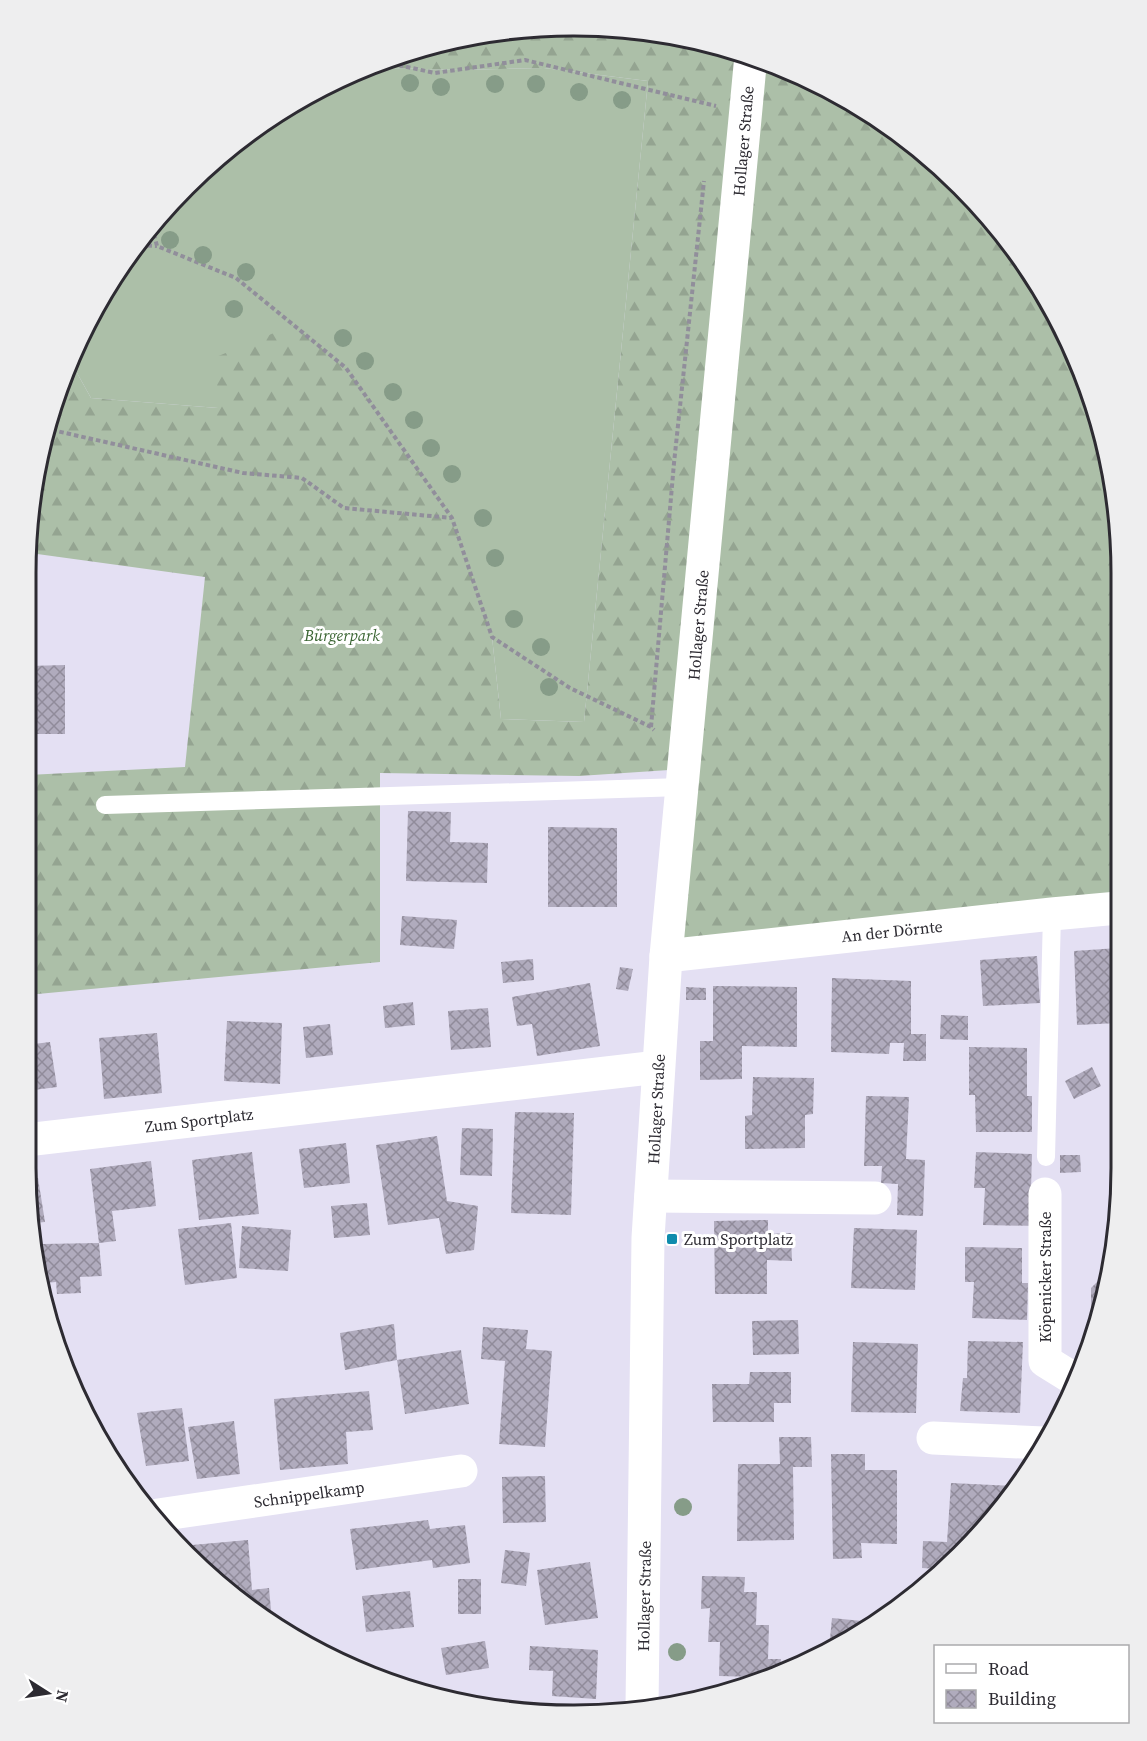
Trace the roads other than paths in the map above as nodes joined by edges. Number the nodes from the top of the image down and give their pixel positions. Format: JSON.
{"nodes":[{"id":1,"x":750,"y":66,"type":"edge"},
{"id":2,"x":683,"y":778,"type":"junction"},
{"id":3,"x":105,"y":805,"type":"dead end"},
{"id":4,"x":1111,"y":909,"type":"edge"},
{"id":5,"x":1052,"y":914,"type":"junction"},
{"id":6,"x":666,"y":956,"type":"junction"},
{"id":7,"x":658,"y":1067,"type":"junction"},
{"id":8,"x":36,"y":1139,"type":"edge"},
{"id":9,"x":1046,"y":1157,"type":"dead end"},
{"id":10,"x":1045,"y":1194,"type":"dead end"},
{"id":11,"x":651,"y":1196,"type":"junction"},
{"id":12,"x":875,"y":1198,"type":"dead end"},
{"id":13,"x":1069,"y":1376,"type":"edge"},
{"id":14,"x":933,"y":1438,"type":"dead end"},
{"id":15,"x":1035,"y":1443,"type":"edge"},
{"id":16,"x":461,"y":1472,"type":"dead end"},
{"id":17,"x":163,"y":1514,"type":"edge"},
{"id":18,"x":642,"y":1700,"type":"edge"}],
"edges":[{"from":1,"to":2,"type":"street","name":"Hollager Straße"},
{"from":2,"to":3,"type":"lane"},
{"from":2,"to":6,"type":"street","name":"Hollager Straße"},
{"from":4,"to":5,"type":"street","name":"An der Dörnte"},
{"from":5,"to":6,"type":"street","name":"An der Dörnte"},
{"from":5,"to":9,"type":"lane"},
{"from":6,"to":7,"type":"street","name":"Hollager Straße"},
{"from":7,"to":8,"type":"street","name":"Zum Sportplatz"},
{"from":7,"to":11,"type":"street","name":"Hollager Straße"},
{"from":10,"to":13,"type":"street","name":"Köpenicker Straße"},
{"from":11,"to":12,"type":"street"},
{"from":11,"to":18,"type":"street","name":"Hollager Straße"},
{"from":14,"to":15,"type":"street"},
{"from":16,"to":17,"type":"street","name":"Schnippelkamp"}]}
